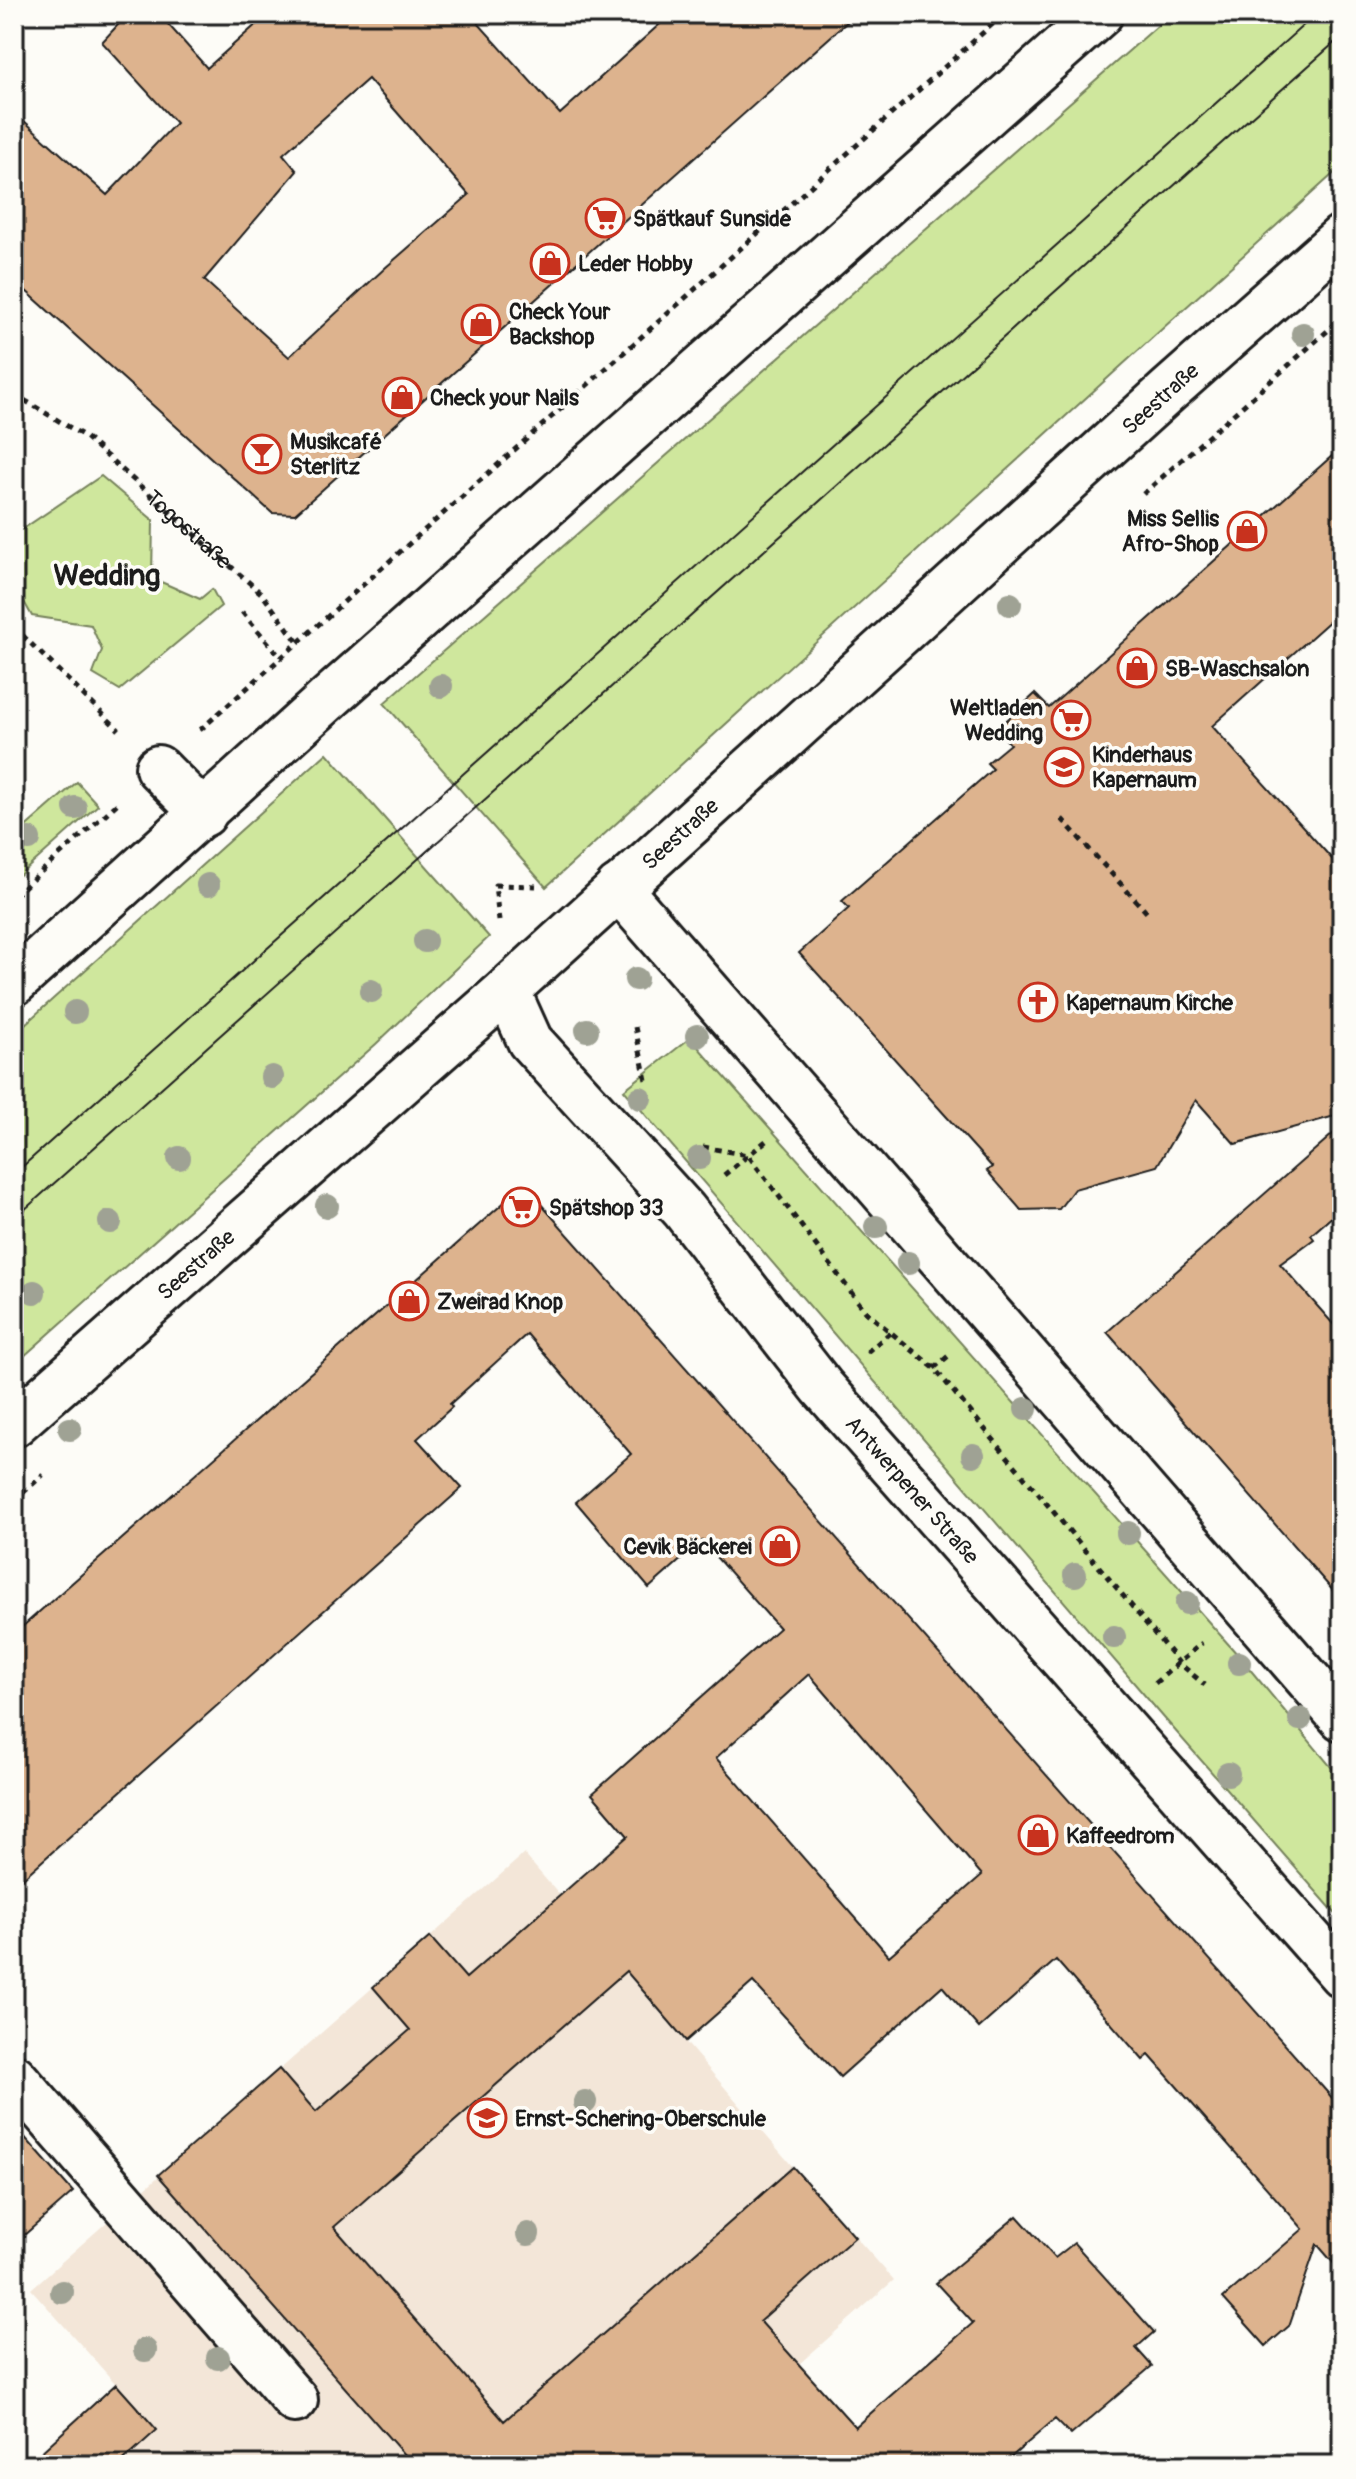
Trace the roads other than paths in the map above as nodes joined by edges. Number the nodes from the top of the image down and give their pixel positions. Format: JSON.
{"nodes":[{"id":1,"x":1100,"y":14,"type":"edge"},
{"id":2,"x":1342,"y":237,"type":"edge"},
{"id":3,"x":158,"y":768,"type":"road end"},
{"id":4,"x":204,"y":814,"type":"junction"},
{"id":5,"x":618,"y":888,"type":"junction"},
{"id":6,"x":14,"y":983,"type":"edge"},
{"id":7,"x":507,"y":990,"type":"junction"},
{"id":8,"x":14,"y":1424,"type":"edge"},
{"id":9,"x":1342,"y":1718,"type":"edge"},
{"id":10,"x":1342,"y":1975,"type":"edge"},
{"id":11,"x":14,"y":2077,"type":"edge"},
{"id":12,"x":295,"y":2400,"type":"dead end"}],
"edges":[{"from":1,"to":4,"type":"main road"},
{"from":2,"to":5,"type":"main road","name":"Seestraße"},
{"from":3,"to":4,"type":"main road"},
{"from":4,"to":6,"type":"main road"},
{"from":5,"to":7,"type":"main road","name":"Seestraße"},
{"from":5,"to":9,"type":"main road"},
{"from":7,"to":8,"type":"main road","name":"Seestraße"},
{"from":7,"to":10,"type":"main road","name":"Antwerpener Straße"},
{"from":11,"to":12,"type":"main road"}]}
